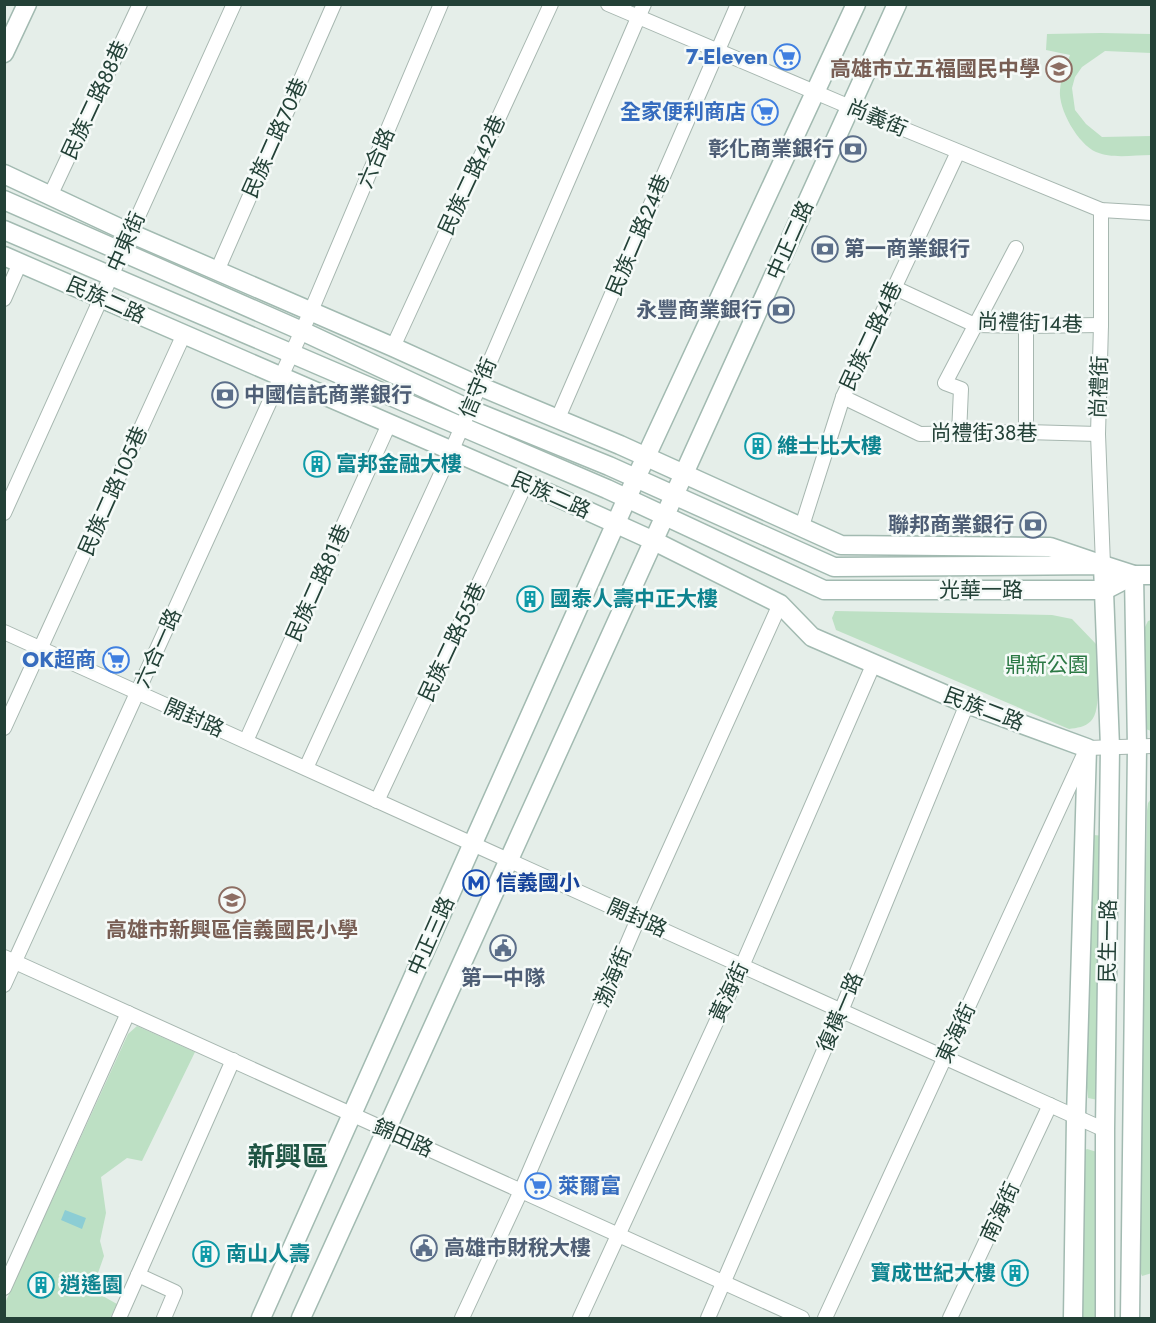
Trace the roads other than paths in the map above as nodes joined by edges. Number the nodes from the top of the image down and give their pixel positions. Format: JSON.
{"nodes":[{"id":1,"x":27,"y":4,"type":"edge"},
{"id":2,"x":140,"y":4,"type":"edge"},
{"id":3,"x":234,"y":4,"type":"edge"},
{"id":4,"x":334,"y":4,"type":"edge"},
{"id":5,"x":441,"y":4,"type":"edge"},
{"id":6,"x":551,"y":4,"type":"edge"},
{"id":7,"x":608,"y":4,"type":"edge"},
{"id":8,"x":644,"y":4,"type":"edge"},
{"id":9,"x":738,"y":4,"type":"edge"},
{"id":10,"x":856,"y":4,"type":"edge"},
{"id":11,"x":897,"y":4,"type":"edge"},
{"id":12,"x":638,"y":19,"type":"junction"},
{"id":13,"x":718,"y":51,"type":"junction"},
{"id":14,"x":4,"y":53,"type":"edge"},
{"id":15,"x":816,"y":92,"type":"junction"},
{"id":16,"x":850,"y":107,"type":"junction"},
{"id":17,"x":958,"y":152,"type":"junction"},
{"id":18,"x":4,"y":174,"type":"edge"},
{"id":19,"x":50,"y":196,"type":"junction"},
{"id":20,"x":4,"y":200,"type":"edge"},
{"id":21,"x":1101,"y":210,"type":"junction"},
{"id":22,"x":1152,"y":213,"type":"edge"},
{"id":23,"x":4,"y":230,"type":"edge"},
{"id":24,"x":130,"y":233,"type":"junction"},
{"id":25,"x":1016,"y":248,"type":"dead end"},
{"id":26,"x":121,"y":252,"type":"junction"},
{"id":27,"x":12,"y":259,"type":"edge"},
{"id":28,"x":217,"y":271,"type":"junction"},
{"id":29,"x":111,"y":276,"type":"junction"},
{"id":30,"x":893,"y":287,"type":"junction"},
{"id":31,"x":102,"y":298,"type":"junction"},
{"id":32,"x":4,"y":299,"type":"edge"},
{"id":33,"x":311,"y":311,"type":"junction"},
{"id":34,"x":975,"y":325,"type":"junction"},
{"id":35,"x":1101,"y":325,"type":"junction"},
{"id":36,"x":1026,"y":326,"type":"junction"},
{"id":37,"x":302,"y":331,"type":"junction"},
{"id":38,"x":184,"y":334,"type":"junction"},
{"id":39,"x":393,"y":346,"type":"junction"},
{"id":40,"x":292,"y":354,"type":"junction"},
{"id":41,"x":281,"y":377,"type":"junction"},
{"id":42,"x":479,"y":386,"type":"junction"},
{"id":43,"x":843,"y":397,"type":"junction"},
{"id":44,"x":469,"y":409,"type":"junction"},
{"id":45,"x":558,"y":418,"type":"junction"},
{"id":46,"x":389,"y":424,"type":"junction"},
{"id":47,"x":461,"y":427,"type":"junction"},
{"id":48,"x":1026,"y":432,"type":"junction"},
{"id":49,"x":959,"y":434,"type":"junction"},
{"id":50,"x":1098,"y":434,"type":"junction"},
{"id":51,"x":451,"y":452,"type":"junction"},
{"id":52,"x":646,"y":456,"type":"junction"},
{"id":53,"x":684,"y":475,"type":"junction"},
{"id":54,"x":636,"y":478,"type":"junction"},
{"id":55,"x":526,"y":483,"type":"junction"},
{"id":56,"x":674,"y":496,"type":"junction"},
{"id":57,"x":627,"y":498,"type":"junction"},
{"id":58,"x":4,"y":513,"type":"edge"},
{"id":59,"x":665,"y":516,"type":"junction"},
{"id":60,"x":615,"y":524,"type":"junction"},
{"id":61,"x":802,"y":526,"type":"junction"},
{"id":62,"x":654,"y":541,"type":"junction"},
{"id":63,"x":1103,"y":565,"type":"junction"},
{"id":64,"x":1143,"y":575,"type":"edge"},
{"id":65,"x":824,"y":590,"type":"joint"},
{"id":66,"x":1105,"y":590,"type":"junction"},
{"id":67,"x":780,"y":604,"type":"junction"},
{"id":68,"x":4,"y":632,"type":"edge"},
{"id":69,"x":41,"y":649,"type":"junction"},
{"id":70,"x":874,"y":663,"type":"junction"},
{"id":71,"x":138,"y":692,"type":"junction"},
{"id":72,"x":967,"y":704,"type":"junction"},
{"id":73,"x":4,"y":728,"type":"edge"},
{"id":74,"x":246,"y":741,"type":"junction"},
{"id":75,"x":1110,"y":747,"type":"junction"},
{"id":76,"x":1144,"y":747,"type":"edge"},
{"id":77,"x":1087,"y":748,"type":"junction"},
{"id":78,"x":306,"y":768,"type":"junction"},
{"id":79,"x":377,"y":801,"type":"junction"},
{"id":80,"x":472,"y":844,"type":"junction"},
{"id":81,"x":509,"y":860,"type":"junction"},
{"id":82,"x":638,"y":919,"type":"junction"},
{"id":83,"x":10,"y":959,"type":"edge"},
{"id":84,"x":742,"y":966,"type":"junction"},
{"id":85,"x":4,"y":985,"type":"edge"},
{"id":86,"x":841,"y":1011,"type":"junction"},
{"id":87,"x":128,"y":1013,"type":"junction"},
{"id":88,"x":945,"y":1058,"type":"junction"},
{"id":89,"x":233,"y":1060,"type":"junction"},
{"id":90,"x":1050,"y":1105,"type":"junction"},
{"id":91,"x":351,"y":1114,"type":"junction"},
{"id":92,"x":1076,"y":1117,"type":"junction"},
{"id":93,"x":386,"y":1130,"type":"junction"},
{"id":94,"x":1105,"y":1130,"type":"junction"},
{"id":95,"x":521,"y":1191,"type":"junction"},
{"id":96,"x":617,"y":1235,"type":"junction"},
{"id":97,"x":138,"y":1275,"type":"junction"},
{"id":98,"x":724,"y":1283,"type":"junction"},
{"id":99,"x":4,"y":1288,"type":"edge"},
{"id":100,"x":119,"y":1318,"type":"edge"},
{"id":101,"x":164,"y":1318,"type":"edge"},
{"id":102,"x":261,"y":1318,"type":"edge"},
{"id":103,"x":301,"y":1318,"type":"edge"},
{"id":104,"x":462,"y":1318,"type":"edge"},
{"id":105,"x":580,"y":1318,"type":"edge"},
{"id":106,"x":708,"y":1318,"type":"edge"},
{"id":107,"x":802,"y":1318,"type":"edge"},
{"id":108,"x":825,"y":1318,"type":"edge"},
{"id":109,"x":950,"y":1318,"type":"edge"},
{"id":110,"x":1073,"y":1318,"type":"edge"},
{"id":111,"x":1105,"y":1318,"type":"edge"},
{"id":112,"x":1130,"y":1318,"type":"edge"}],
"edges":[{"from":1,"to":14,"type":"street"},
{"from":2,"to":19,"type":"street","name":"民族二路88巷"},
{"from":3,"to":24,"type":"street","name":"中東街"},
{"from":4,"to":28,"type":"street","name":"民族二路70巷"},
{"from":5,"to":33,"type":"street","name":"六合路"},
{"from":6,"to":39,"type":"street","name":"民族二路42巷"},
{"from":7,"to":12,"type":"street","name":"尚義街"},
{"from":8,"to":12,"type":"street","name":"信守街"},
{"from":9,"to":13,"type":"street","name":"民族二路24巷"},
{"from":10,"to":15,"type":"street","name":"中正二路"},
{"from":11,"to":16,"type":"street","name":"中正二路"},
{"from":12,"to":13,"type":"street","name":"尚義街"},
{"from":12,"to":42,"type":"street","name":"信守街"},
{"from":13,"to":15,"type":"street","name":"尚義街"},
{"from":13,"to":45,"type":"street","name":"民族二路24巷"},
{"from":15,"to":16,"type":"street","name":"尚義街"},
{"from":15,"to":52,"type":"street","name":"中正二路"},
{"from":16,"to":17,"type":"street","name":"尚義街"},
{"from":16,"to":53,"type":"street","name":"中正二路"},
{"from":17,"to":21,"type":"street","name":"尚義街"},
{"from":17,"to":30,"type":"street","name":"民族二路4巷"},
{"from":18,"to":19,"type":"street"},
{"from":19,"to":24,"type":"street"},
{"from":20,"to":26,"type":"street"},
{"from":21,"to":22,"type":"street","name":"尚義街"},
{"from":21,"to":35,"type":"street","name":"尚禮街"},
{"from":23,"to":29,"type":"street","name":"民族二路"},
{"from":24,"to":26,"type":"street","name":"中東街"},
{"from":24,"to":28,"type":"street"},
{"from":25,"to":34,"type":"street"},
{"from":26,"to":29,"type":"street","name":"中東街"},
{"from":26,"to":37,"type":"street"},
{"from":27,"to":31,"type":"street","name":"民族二路"},
{"from":27,"to":32,"type":"street"},
{"from":28,"to":33,"type":"street"},
{"from":29,"to":31,"type":"street","name":"中東街"},
{"from":29,"to":40,"type":"street","name":"民族二路"},
{"from":30,"to":34,"type":"street","name":"尚禮街14巷"},
{"from":30,"to":43,"type":"street","name":"民族二路4巷"},
{"from":31,"to":38,"type":"street","name":"民族二路"},
{"from":31,"to":58,"type":"street","name":"中東街"},
{"from":33,"to":37,"type":"street","name":"六合一路"},
{"from":33,"to":39,"type":"street"},
{"from":34,"to":36,"type":"street","name":"尚禮街14巷"},
{"from":34,"to":49,"type":"street"},
{"from":35,"to":36,"type":"street","name":"尚禮街14巷"},
{"from":35,"to":50,"type":"street","name":"尚禮街"},
{"from":36,"to":48,"type":"street"},
{"from":37,"to":40,"type":"street","name":"六合一路"},
{"from":37,"to":44,"type":"street"},
{"from":38,"to":41,"type":"street","name":"民族二路"},
{"from":38,"to":69,"type":"street","name":"民族二路105巷"},
{"from":39,"to":42,"type":"street"},
{"from":40,"to":41,"type":"street","name":"六合一路"},
{"from":40,"to":47,"type":"street","name":"民族二路"},
{"from":41,"to":46,"type":"street","name":"民族二路"},
{"from":41,"to":71,"type":"street","name":"六合一路"},
{"from":42,"to":44,"type":"street","name":"信守街"},
{"from":42,"to":45,"type":"street"},
{"from":43,"to":49,"type":"street","name":"尚禮街38巷"},
{"from":43,"to":61,"type":"street","name":"民族二路4巷"},
{"from":44,"to":47,"type":"street","name":"信守街"},
{"from":44,"to":54,"type":"street"},
{"from":45,"to":52,"type":"street"},
{"from":46,"to":51,"type":"street","name":"民族二路"},
{"from":46,"to":74,"type":"street","name":"民族二路81巷"},
{"from":47,"to":51,"type":"street","name":"信守街"},
{"from":47,"to":57,"type":"street","name":"民族二路"},
{"from":48,"to":49,"type":"street","name":"尚禮街38巷"},
{"from":48,"to":50,"type":"street","name":"尚禮街38巷"},
{"from":50,"to":63,"type":"street","name":"尚禮街"},
{"from":51,"to":55,"type":"street","name":"民族二路"},
{"from":51,"to":78,"type":"street","name":"信守街"},
{"from":52,"to":53,"type":"street"},
{"from":52,"to":54,"type":"street","name":"中正三路"},
{"from":53,"to":56,"type":"street","name":"中正三路"},
{"from":53,"to":61,"type":"street"},
{"from":54,"to":56,"type":"street"},
{"from":54,"to":57,"type":"street","name":"中正三路"},
{"from":55,"to":60,"type":"street","name":"民族二路"},
{"from":55,"to":79,"type":"street","name":"民族二路55巷"},
{"from":56,"to":59,"type":"street","name":"中正三路"},
{"from":56,"to":63,"type":"street","name":"光華一路"},
{"from":57,"to":59,"type":"street","name":"民族二路"},
{"from":57,"to":60,"type":"street","name":"中正三路"},
{"from":59,"to":62,"type":"street","name":"中正三路"},
{"from":59,"to":65,"type":"street","name":"民族二路"},
{"from":60,"to":62,"type":"street","name":"民族二路"},
{"from":60,"to":80,"type":"street","name":"中正三路"},
{"from":61,"to":63,"type":"street","name":"光華一路"},
{"from":62,"to":67,"type":"street","name":"民族二路"},
{"from":62,"to":81,"type":"street","name":"中正三路"},
{"from":63,"to":64,"type":"street","name":"光華一路"},
{"from":63,"to":66,"type":"street","name":"民生一路"},
{"from":64,"to":66,"type":"street","name":"光華一路"},
{"from":64,"to":76,"type":"street","name":"民生一路"},
{"from":65,"to":66,"type":"street","name":"光華一路"},
{"from":66,"to":75,"type":"street","name":"民生一路"},
{"from":67,"to":70,"type":"street","name":"民族二路"},
{"from":67,"to":82,"type":"street","name":"渤海街"},
{"from":68,"to":69,"type":"street","name":"開封路"},
{"from":69,"to":71,"type":"street","name":"開封路"},
{"from":69,"to":73,"type":"street","name":"民族二路105巷"},
{"from":70,"to":72,"type":"street","name":"民族二路"},
{"from":70,"to":84,"type":"street","name":"黃海街"},
{"from":71,"to":74,"type":"street","name":"開封路"},
{"from":71,"to":83,"type":"street","name":"六合一路"},
{"from":72,"to":77,"type":"street","name":"民族二路"},
{"from":72,"to":86,"type":"street","name":"復橫一路"},
{"from":74,"to":78,"type":"street","name":"開封路"},
{"from":75,"to":76,"type":"street"},
{"from":75,"to":77,"type":"street"},
{"from":75,"to":94,"type":"street","name":"民生一路"},
{"from":76,"to":112,"type":"street","name":"民生一路"},
{"from":77,"to":88,"type":"street","name":"東海街"},
{"from":77,"to":92,"type":"street","name":"民生一路"},
{"from":78,"to":79,"type":"street","name":"開封路"},
{"from":79,"to":80,"type":"street","name":"開封路"},
{"from":80,"to":81,"type":"street","name":"開封路"},
{"from":80,"to":91,"type":"street","name":"中正三路"},
{"from":81,"to":82,"type":"street","name":"開封路"},
{"from":81,"to":93,"type":"street","name":"中正三路"},
{"from":82,"to":84,"type":"street","name":"開封路"},
{"from":82,"to":95,"type":"street","name":"渤海街"},
{"from":83,"to":85,"type":"street","name":"六合一路"},
{"from":83,"to":87,"type":"street","name":"錦田路"},
{"from":84,"to":86,"type":"street","name":"開封路"},
{"from":84,"to":96,"type":"street","name":"黃海街"},
{"from":86,"to":88,"type":"street","name":"開封路"},
{"from":86,"to":98,"type":"street","name":"復橫一路"},
{"from":87,"to":89,"type":"street","name":"錦田路"},
{"from":87,"to":99,"type":"street"},
{"from":88,"to":90,"type":"street","name":"開封路"},
{"from":88,"to":108,"type":"street","name":"東海街"},
{"from":89,"to":91,"type":"street","name":"錦田路"},
{"from":89,"to":97,"type":"street"},
{"from":90,"to":92,"type":"street","name":"開封路"},
{"from":90,"to":109,"type":"street","name":"南海街"},
{"from":91,"to":93,"type":"street","name":"錦田路"},
{"from":91,"to":102,"type":"street","name":"中正三路"},
{"from":92,"to":94,"type":"street","name":"開封路"},
{"from":92,"to":110,"type":"street","name":"民生一路"},
{"from":93,"to":95,"type":"street","name":"錦田路"},
{"from":93,"to":103,"type":"street","name":"中正三路"},
{"from":94,"to":111,"type":"street","name":"民生一路"},
{"from":95,"to":96,"type":"street","name":"錦田路"},
{"from":95,"to":104,"type":"street","name":"渤海街"},
{"from":96,"to":98,"type":"street","name":"錦田路"},
{"from":96,"to":105,"type":"street","name":"黃海街"},
{"from":97,"to":100,"type":"street"},
{"from":97,"to":101,"type":"street"},
{"from":98,"to":106,"type":"street","name":"復橫一路"},
{"from":98,"to":107,"type":"street","name":"錦田路"}]}
